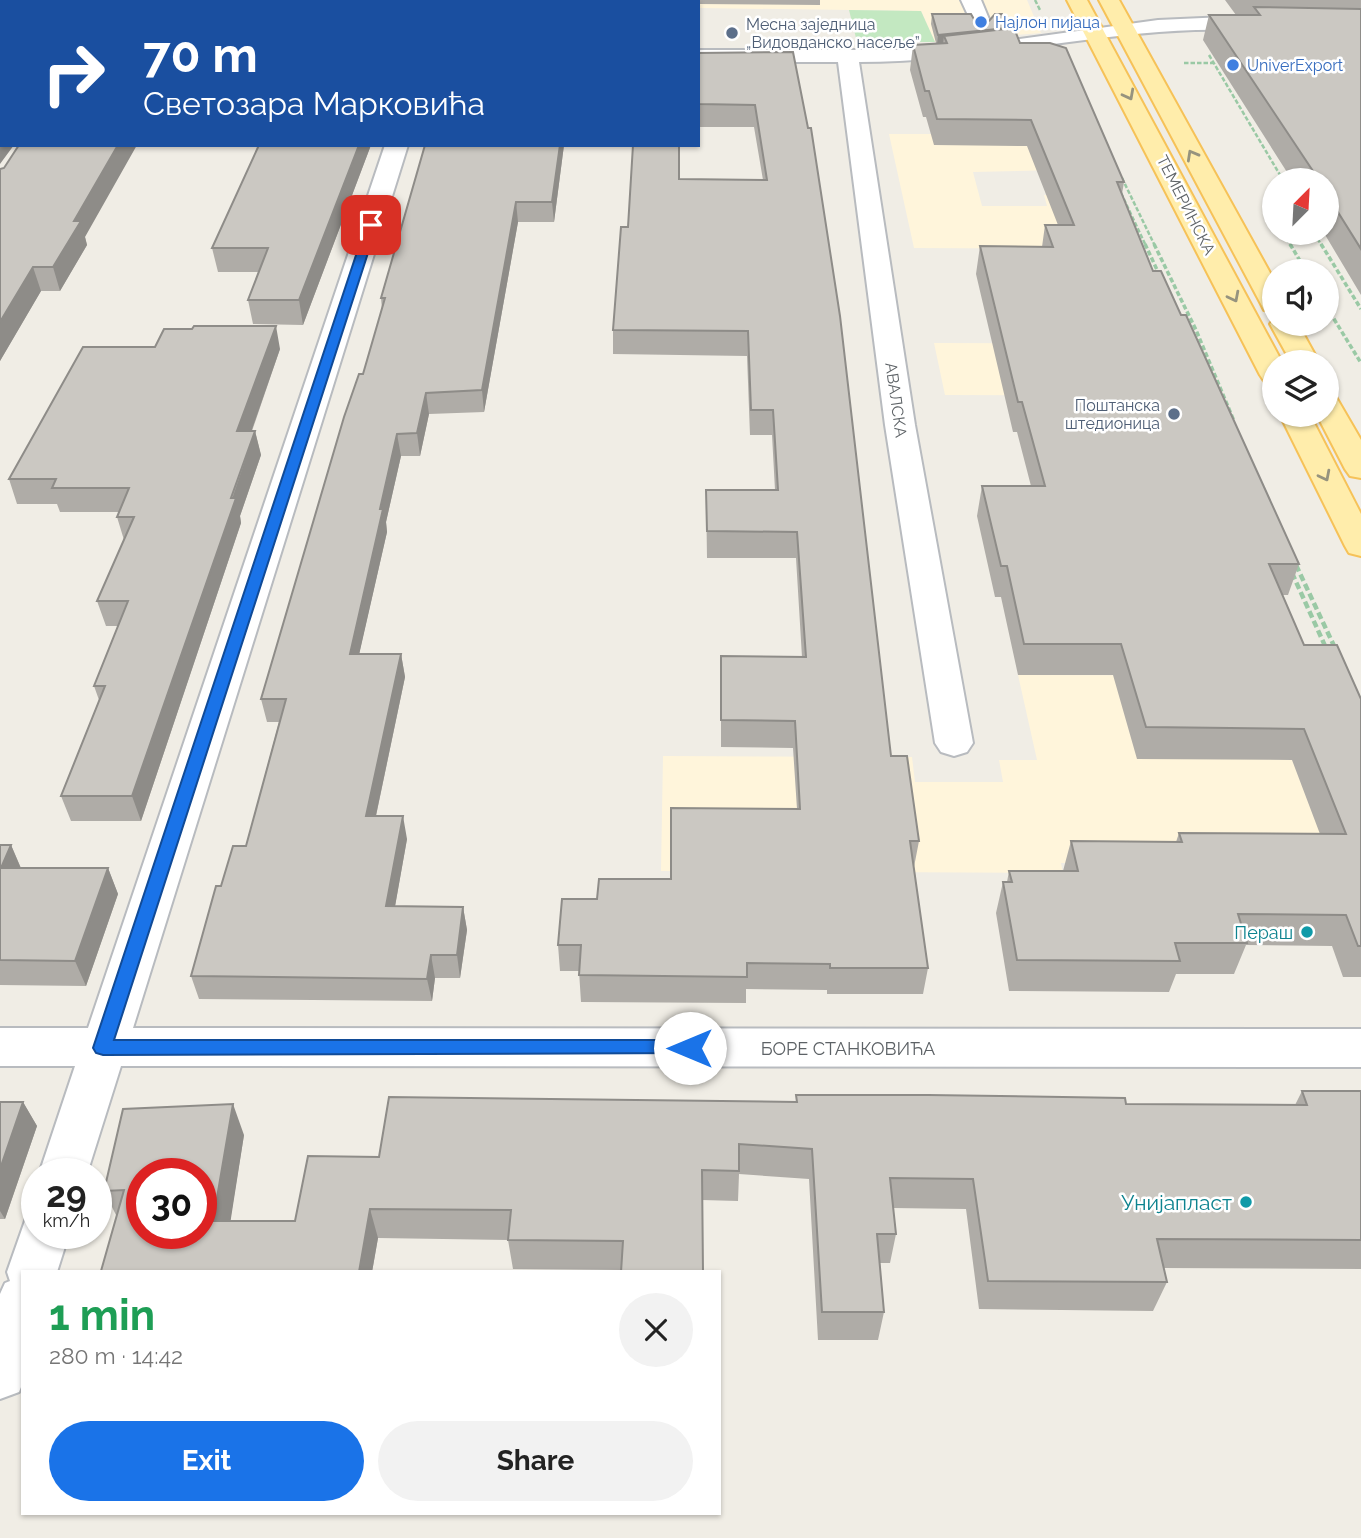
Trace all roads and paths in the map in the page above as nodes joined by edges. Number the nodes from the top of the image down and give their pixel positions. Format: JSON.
{"nodes":[{"id":1,"x":971,"y":0,"type":"edge"},
{"id":2,"x":1077,"y":0,"type":"edge"},
{"id":3,"x":1109,"y":0,"type":"edge"},
{"id":4,"x":1361,"y":26,"type":"edge"},
{"id":5,"x":1125,"y":31,"type":"junction"},
{"id":6,"x":1096,"y":35,"type":"junction"},
{"id":7,"x":985,"y":36,"type":"junction"},
{"id":8,"x":1203,"y":47,"type":"dead end"},
{"id":9,"x":700,"y":55,"type":"edge"},
{"id":10,"x":847,"y":55,"type":"junction"},
{"id":11,"x":1215,"y":63,"type":"junction"},
{"id":12,"x":1175,"y":64,"type":"dead end"},
{"id":13,"x":396,"y":147,"type":"edge"},
{"id":14,"x":1276,"y":168,"type":"edge"},
{"id":15,"x":1118,"y":169,"type":"edge"},
{"id":16,"x":1119,"y":189,"type":"edge"},
{"id":17,"x":1321,"y":245,"type":"edge"},
{"id":18,"x":1161,"y":277,"type":"edge"},
{"id":19,"x":1262,"y":282,"type":"edge"},
{"id":20,"x":1361,"y":309,"type":"edge"},
{"id":21,"x":1339,"y":327,"type":"edge"},
{"id":22,"x":1262,"y":352,"type":"edge"},
{"id":23,"x":1361,"y":363,"type":"edge"},
{"id":24,"x":1234,"y":422,"type":"edge"},
{"id":25,"x":1301,"y":427,"type":"edge"},
{"id":26,"x":1339,"y":427,"type":"edge"},
{"id":27,"x":1361,"y":469,"type":"edge"},
{"id":28,"x":1361,"y":546,"type":"edge"},
{"id":29,"x":1292,"y":555,"type":"edge"},
{"id":30,"x":1288,"y":564,"type":"edge"},
{"id":31,"x":1327,"y":651,"type":"edge"},
{"id":32,"x":1338,"y":655,"type":"edge"},
{"id":33,"x":954,"y":743,"type":"dead end"},
{"id":34,"x":0,"y":1047,"type":"edge"},
{"id":35,"x":103,"y":1048,"type":"junction"},
{"id":36,"x":1361,"y":1048,"type":"edge"},
{"id":37,"x":68,"y":1158,"type":"edge"},
{"id":38,"x":39,"y":1249,"type":"edge"},
{"id":39,"x":33,"y":1270,"type":"edge"},
{"id":40,"x":21,"y":1306,"type":"edge"},
{"id":41,"x":0,"y":1373,"type":"edge"}],
"edges":[{"from":1,"to":7,"type":"street"},
{"from":2,"to":6,"type":"main road","name":"ТЕМЕРИНСКА"},
{"from":3,"to":5,"type":"main road","name":"ТЕМЕРИНСКА"},
{"from":4,"to":5,"type":"street"},
{"from":5,"to":6,"type":"street"},
{"from":19,"to":5,"type":"main road","name":"ТЕМЕРИНСКА","one_way":true},
{"from":6,"to":7,"type":"street"},
{"from":6,"to":22,"type":"main road","name":"ТЕМЕРИНСКА","one_way":true},
{"from":7,"to":10,"type":"street"},
{"from":8,"to":11,"type":"path"},
{"from":9,"to":10,"type":"street"},
{"from":10,"to":33,"type":"street","name":"АВАЛСКА"},
{"from":11,"to":12,"type":"path"},
{"from":11,"to":14,"type":"path"},
{"from":13,"to":35,"type":"street"},
{"from":15,"to":24,"type":"path"},
{"from":16,"to":18,"type":"path"},
{"from":17,"to":20,"type":"path"},
{"from":21,"to":23,"type":"path"},
{"from":25,"to":28,"type":"main road","one_way":true},
{"from":26,"to":27,"type":"main road"},
{"from":29,"to":32,"type":"path"},
{"from":30,"to":31,"type":"path"},
{"from":34,"to":35,"type":"street","name":"БОРЕ СТАНКОВИЋА"},
{"from":35,"to":36,"type":"street","name":"БОРЕ СТАНКОВИЋА"},
{"from":35,"to":37,"type":"street"},
{"from":38,"to":39,"type":"street"},
{"from":40,"to":41,"type":"street"}]}
